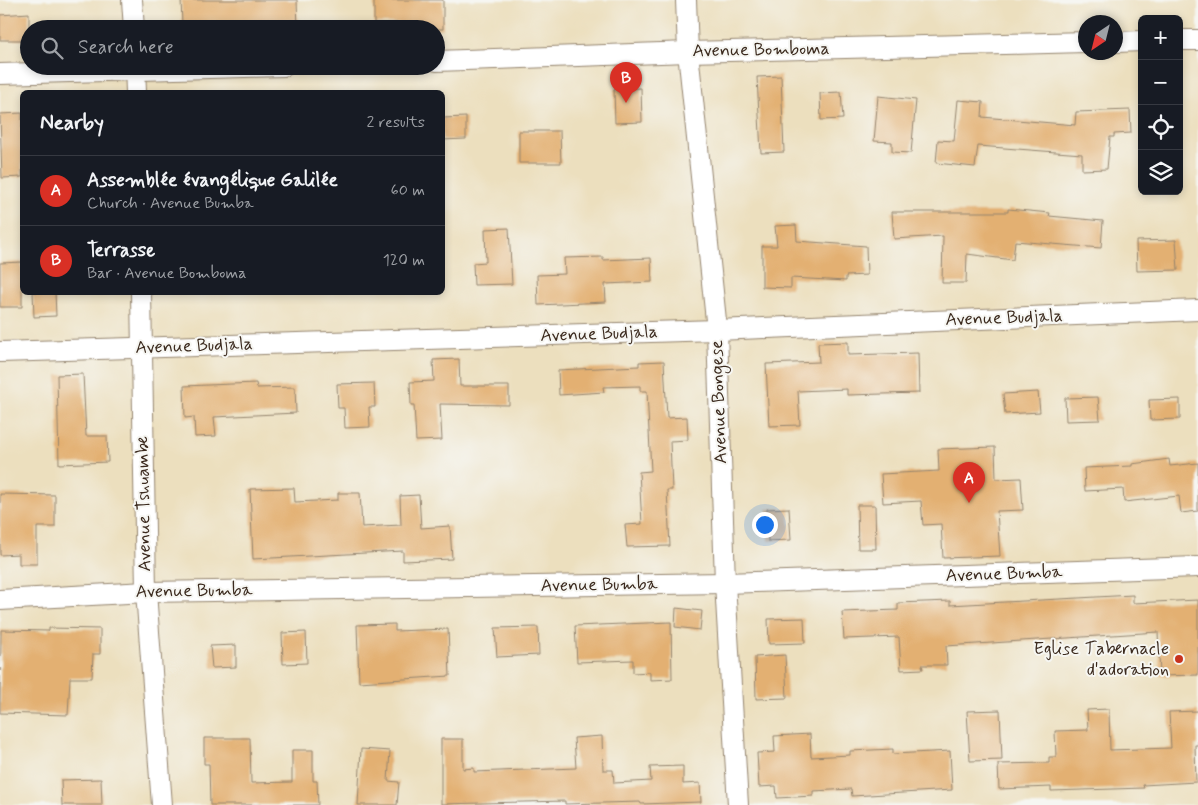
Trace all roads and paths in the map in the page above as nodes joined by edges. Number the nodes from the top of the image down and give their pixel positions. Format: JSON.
{"nodes":[{"id":1,"x":132,"y":0,"type":"edge"},
{"id":2,"x":686,"y":0,"type":"edge"},
{"id":3,"x":133,"y":20,"type":"edge"},
{"id":4,"x":1183,"y":40,"type":"edge"},
{"id":5,"x":1198,"y":40,"type":"edge"},
{"id":6,"x":1138,"y":41,"type":"edge"},
{"id":7,"x":1078,"y":42,"type":"edge"},
{"id":8,"x":1123,"y":42,"type":"edge"},
{"id":9,"x":688,"y":52,"type":"junction"},
{"id":10,"x":445,"y":61,"type":"edge"},
{"id":11,"x":20,"y":73,"type":"edge"},
{"id":12,"x":0,"y":74,"type":"edge"},
{"id":13,"x":135,"y":75,"type":"edge"},
{"id":14,"x":136,"y":90,"type":"edge"},
{"id":15,"x":141,"y":295,"type":"edge"},
{"id":16,"x":1198,"y":310,"type":"edge"},
{"id":17,"x":717,"y":330,"type":"junction"},
{"id":18,"x":142,"y":348,"type":"junction"},
{"id":19,"x":0,"y":352,"type":"edge"},
{"id":20,"x":1198,"y":567,"type":"edge"},
{"id":21,"x":725,"y":583,"type":"junction"},
{"id":22,"x":146,"y":592,"type":"junction"},
{"id":23,"x":0,"y":600,"type":"edge"},
{"id":24,"x":162,"y":805,"type":"edge"},
{"id":25,"x":738,"y":805,"type":"edge"}],
"edges":[{"from":1,"to":3,"type":"street"},
{"from":2,"to":9,"type":"street","name":"Avenue Bongese"},
{"from":4,"to":5,"type":"street"},
{"from":6,"to":8,"type":"street"},
{"from":7,"to":9,"type":"street","name":"Avenue Bomboma"},
{"from":9,"to":10,"type":"street","name":"Avenue Bomboma"},
{"from":9,"to":17,"type":"street","name":"Avenue Bongese"},
{"from":11,"to":12,"type":"street"},
{"from":13,"to":14,"type":"street"},
{"from":15,"to":18,"type":"street","name":"Avenue Tshuambe"},
{"from":16,"to":17,"type":"street","name":"Avenue Budjala"},
{"from":17,"to":18,"type":"street","name":"Avenue Budjala"},
{"from":17,"to":21,"type":"street","name":"Avenue Bongese"},
{"from":18,"to":19,"type":"street","name":"Avenue Budjala"},
{"from":18,"to":22,"type":"street","name":"Avenue Tshuambe"},
{"from":20,"to":21,"type":"street","name":"Avenue Bumba"},
{"from":21,"to":22,"type":"street","name":"Avenue Bumba"},
{"from":21,"to":25,"type":"street","name":"Avenue Bongese"},
{"from":22,"to":23,"type":"street","name":"Avenue Bumba"},
{"from":22,"to":24,"type":"street","name":"Avenue Tshuambe"}]}
